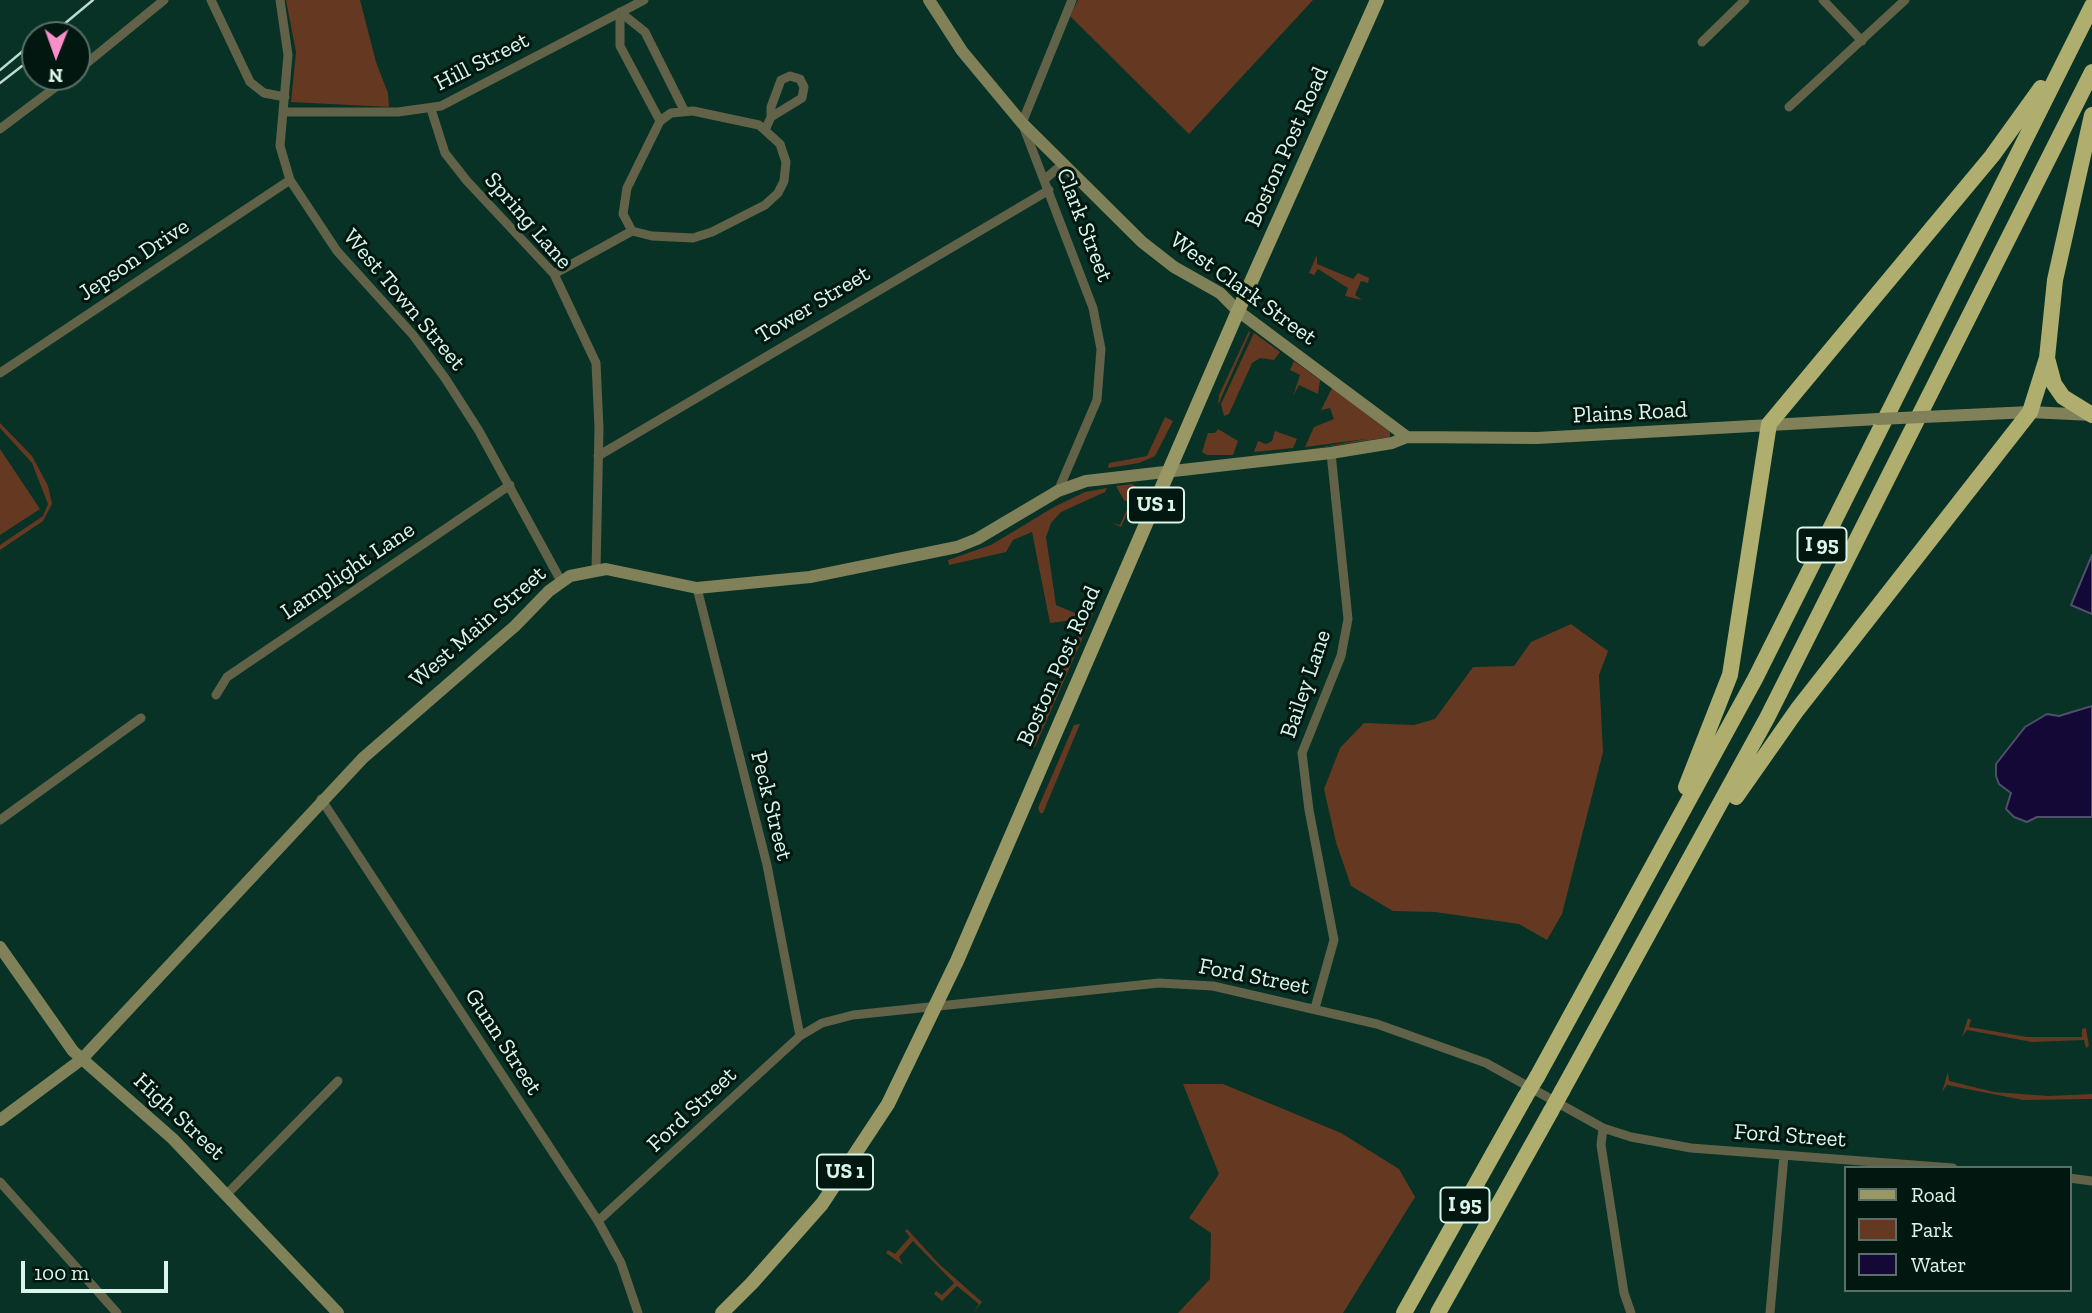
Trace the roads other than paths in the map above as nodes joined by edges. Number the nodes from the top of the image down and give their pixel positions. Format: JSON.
{"nodes":[{"id":1,"x":164,"y":0,"type":"edge"},
{"id":2,"x":211,"y":0,"type":"edge"},
{"id":3,"x":280,"y":0,"type":"edge"},
{"id":4,"x":644,"y":0,"type":"edge"},
{"id":5,"x":929,"y":0,"type":"edge"},
{"id":6,"x":1072,"y":0,"type":"edge"},
{"id":7,"x":1377,"y":0,"type":"edge"},
{"id":8,"x":1745,"y":0,"type":"edge"},
{"id":9,"x":1823,"y":0,"type":"edge"},
{"id":10,"x":1905,"y":0,"type":"edge"},
{"id":11,"x":2092,"y":6,"type":"edge"},
{"id":12,"x":620,"y":12,"type":"junction"},
{"id":13,"x":1861,"y":41,"type":"junction"},
{"id":14,"x":1702,"y":42,"type":"dead end"},
{"id":15,"x":91,"y":60,"type":"edge"},
{"id":16,"x":2092,"y":72,"type":"edge"},
{"id":17,"x":50,"y":91,"type":"edge"},
{"id":18,"x":285,"y":97,"type":"junction"},
{"id":19,"x":1789,"y":107,"type":"dead end"},
{"id":20,"x":431,"y":108,"type":"junction"},
{"id":21,"x":684,"y":110,"type":"junction"},
{"id":22,"x":283,"y":112,"type":"junction"},
{"id":23,"x":2092,"y":115,"type":"edge"},
{"id":24,"x":772,"y":117,"type":"junction"},
{"id":25,"x":660,"y":121,"type":"junction"},
{"id":26,"x":1022,"y":123,"type":"junction"},
{"id":27,"x":766,"y":128,"type":"junction"},
{"id":28,"x":0,"y":129,"type":"edge"},
{"id":29,"x":1064,"y":163,"type":"junction"},
{"id":30,"x":290,"y":180,"type":"junction"},
{"id":31,"x":1045,"y":180,"type":"junction"},
{"id":32,"x":1049,"y":190,"type":"junction"},
{"id":33,"x":632,"y":231,"type":"junction"},
{"id":34,"x":554,"y":274,"type":"junction"},
{"id":35,"x":1238,"y":311,"type":"junction"},
{"id":36,"x":2048,"y":358,"type":"junction"},
{"id":37,"x":0,"y":373,"type":"edge"},
{"id":38,"x":2031,"y":412,"type":"junction"},
{"id":39,"x":2092,"y":415,"type":"edge"},
{"id":40,"x":1769,"y":424,"type":"junction"},
{"id":41,"x":1407,"y":437,"type":"junction"},
{"id":42,"x":1332,"y":453,"type":"junction"},
{"id":43,"x":598,"y":456,"type":"junction"},
{"id":44,"x":1172,"y":469,"type":"junction"},
{"id":45,"x":509,"y":485,"type":"junction"},
{"id":46,"x":1058,"y":491,"type":"junction"},
{"id":47,"x":596,"y":570,"type":"junction"},
{"id":48,"x":561,"y":581,"type":"junction"},
{"id":49,"x":697,"y":588,"type":"junction"},
{"id":50,"x":216,"y":695,"type":"dead end"},
{"id":51,"x":141,"y":718,"type":"dead end"},
{"id":52,"x":321,"y":799,"type":"junction"},
{"id":53,"x":0,"y":820,"type":"edge"},
{"id":54,"x":1651,"y":871,"type":"junction"},
{"id":55,"x":1681,"y":877,"type":"junction"},
{"id":56,"x":0,"y":947,"type":"edge"},
{"id":57,"x":935,"y":1008,"type":"junction"},
{"id":58,"x":1315,"y":1008,"type":"junction"},
{"id":59,"x":800,"y":1036,"type":"junction"},
{"id":60,"x":82,"y":1059,"type":"junction"},
{"id":61,"x":338,"y":1081,"type":"dead end"},
{"id":62,"x":0,"y":1120,"type":"edge"},
{"id":63,"x":1603,"y":1128,"type":"junction"},
{"id":64,"x":1783,"y":1156,"type":"junction"},
{"id":65,"x":1925,"y":1166,"type":"edge"},
{"id":66,"x":2071,"y":1178,"type":"edge"},
{"id":67,"x":2092,"y":1181,"type":"edge"},
{"id":68,"x":0,"y":1182,"type":"edge"},
{"id":69,"x":228,"y":1194,"type":"junction"},
{"id":70,"x":598,"y":1221,"type":"junction"},
{"id":71,"x":117,"y":1313,"type":"edge"},
{"id":72,"x":338,"y":1313,"type":"edge"},
{"id":73,"x":638,"y":1313,"type":"edge"},
{"id":74,"x":722,"y":1313,"type":"edge"},
{"id":75,"x":1404,"y":1313,"type":"edge"},
{"id":76,"x":1438,"y":1313,"type":"edge"},
{"id":77,"x":1631,"y":1313,"type":"edge"},
{"id":78,"x":1770,"y":1313,"type":"edge"}],
"edges":[{"from":1,"to":15,"type":"street"},
{"from":2,"to":18,"type":"street"},
{"from":3,"to":18,"type":"street","name":"West Town Street"},
{"from":4,"to":12,"type":"street","name":"Hill Street"},
{"from":5,"to":26,"type":"main road","name":"Clark Street"},
{"from":6,"to":26,"type":"street"},
{"from":7,"to":35,"type":"main road","name":"Boston Post Road","number":"US 1"},
{"from":8,"to":14,"type":"street"},
{"from":9,"to":13,"type":"street"},
{"from":10,"to":13,"type":"street"},
{"from":11,"to":40,"type":"highway"},
{"from":11,"to":54,"type":"highway","number":"I 95"},
{"from":12,"to":20,"type":"street","name":"Hill Street"},
{"from":12,"to":21,"type":"street"},
{"from":12,"to":25,"type":"street"},
{"from":13,"to":19,"type":"street"},
{"from":16,"to":55,"type":"highway","number":"I 95"},
{"from":17,"to":28,"type":"street"},
{"from":18,"to":22,"type":"street","name":"West Town Street"},
{"from":20,"to":22,"type":"street","name":"Hill Street"},
{"from":20,"to":34,"type":"street","name":"Spring Lane"},
{"from":21,"to":25,"type":"street"},
{"from":21,"to":27,"type":"street"},
{"from":22,"to":30,"type":"street","name":"West Town Street"},
{"from":23,"to":36,"type":"highway"},
{"from":24,"to":24,"type":"street"},
{"from":24,"to":27,"type":"street"},
{"from":25,"to":33,"type":"street"},
{"from":26,"to":29,"type":"main road","name":"West Clark Street"},
{"from":26,"to":31,"type":"street","name":"Clark Street"},
{"from":27,"to":33,"type":"street"},
{"from":29,"to":31,"type":"street"},
{"from":29,"to":35,"type":"main road","name":"West Clark Street"},
{"from":30,"to":37,"type":"street","name":"Jepson Drive"},
{"from":30,"to":45,"type":"street","name":"West Town Street"},
{"from":31,"to":32,"type":"street","name":"Clark Street"},
{"from":32,"to":43,"type":"street","name":"Tower Street"},
{"from":32,"to":46,"type":"street","name":"Clark Street"},
{"from":33,"to":34,"type":"street"},
{"from":34,"to":43,"type":"street","name":"Spring Lane"},
{"from":35,"to":41,"type":"main road","name":"West Clark Street"},
{"from":35,"to":44,"type":"main road","name":"Boston Post Road","number":"US 1"},
{"from":36,"to":38,"type":"highway"},
{"from":36,"to":39,"type":"highway"},
{"from":38,"to":39,"type":"main road","name":"Plains Road"},
{"from":38,"to":40,"type":"main road","name":"Plains Road","bridge":true},
{"from":38,"to":55,"type":"highway"},
{"from":40,"to":41,"type":"main road","name":"Plains Road"},
{"from":40,"to":54,"type":"highway"},
{"from":41,"to":42,"type":"main road","name":"Plains Road"},
{"from":42,"to":44,"type":"main road","name":"Plains Road"},
{"from":42,"to":58,"type":"street","name":"Bailey Lane"},
{"from":43,"to":47,"type":"street","name":"Spring Lane"},
{"from":44,"to":46,"type":"main road","name":"West Main Street"},
{"from":44,"to":57,"type":"main road","name":"Boston Post Road","number":"US 1"},
{"from":45,"to":48,"type":"street","name":"West Town Street"},
{"from":45,"to":50,"type":"street","name":"Lamplight Lane"},
{"from":46,"to":49,"type":"main road","name":"West Main Street"},
{"from":47,"to":48,"type":"main road","name":"West Main Street"},
{"from":47,"to":49,"type":"main road","name":"West Main Street"},
{"from":48,"to":52,"type":"main road","name":"West Main Street"},
{"from":49,"to":59,"type":"street","name":"Peck Street"},
{"from":51,"to":53,"type":"street"},
{"from":52,"to":60,"type":"main road","name":"West Main Street"},
{"from":52,"to":70,"type":"street","name":"Gunn Street"},
{"from":54,"to":75,"type":"highway","number":"I 95","bridge":true},
{"from":55,"to":76,"type":"highway","number":"I 95","bridge":true},
{"from":56,"to":60,"type":"main road","name":"High Street"},
{"from":57,"to":58,"type":"street","name":"Ford Street"},
{"from":57,"to":59,"type":"street","name":"Ford Street"},
{"from":57,"to":74,"type":"main road","name":"Boston Post Road","number":"US 1"},
{"from":58,"to":63,"type":"street","name":"Ford Street"},
{"from":59,"to":70,"type":"street","name":"Ford Street"},
{"from":60,"to":62,"type":"main road","name":"West Main Street"},
{"from":60,"to":69,"type":"main road","name":"High Street"},
{"from":61,"to":69,"type":"street"},
{"from":63,"to":64,"type":"street","name":"Ford Street"},
{"from":63,"to":77,"type":"street"},
{"from":64,"to":65,"type":"street","name":"Ford Street"},
{"from":64,"to":78,"type":"street"},
{"from":66,"to":67,"type":"street"},
{"from":68,"to":71,"type":"street"},
{"from":69,"to":72,"type":"main road","name":"High Street"},
{"from":70,"to":73,"type":"street","name":"Gunn Street"}]}
